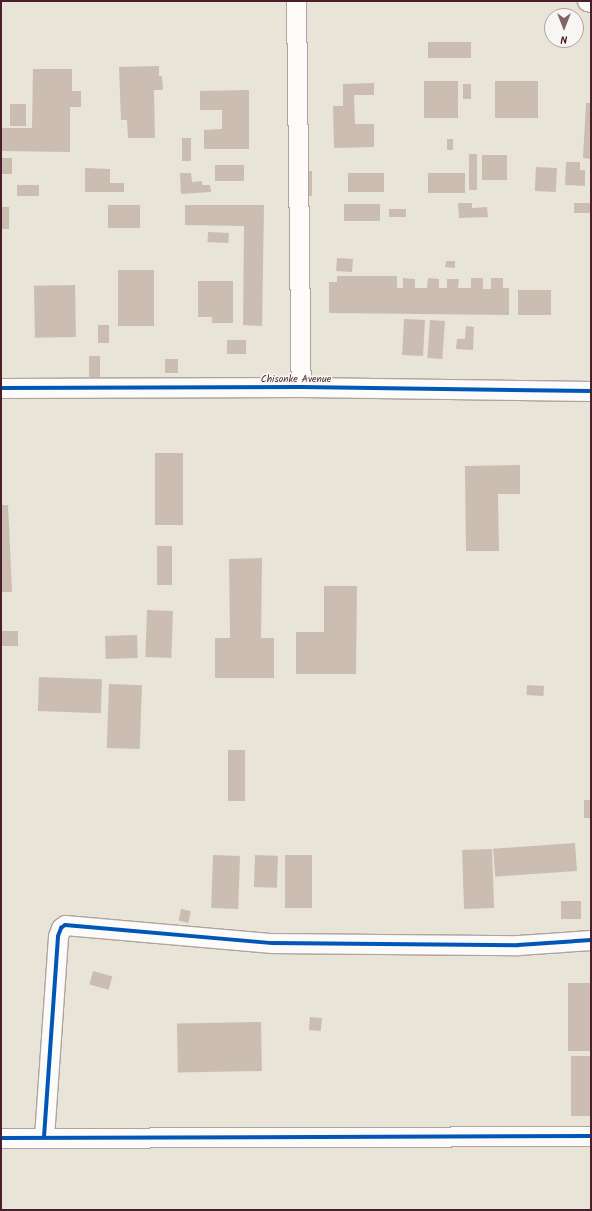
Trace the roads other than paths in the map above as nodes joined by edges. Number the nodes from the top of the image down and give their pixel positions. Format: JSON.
{"nodes":[{"id":1,"x":296,"y":1,"type":"edge"},
{"id":2,"x":587,"y":1,"type":"edge"},
{"id":3,"x":591,"y":2,"type":"edge"},
{"id":4,"x":301,"y":387,"type":"junction"},
{"id":5,"x":1,"y":388,"type":"edge"},
{"id":6,"x":591,"y":391,"type":"edge"},
{"id":7,"x":591,"y":940,"type":"edge"},
{"id":8,"x":591,"y":1136,"type":"edge"},
{"id":9,"x":44,"y":1137,"type":"junction"},
{"id":10,"x":1,"y":1138,"type":"edge"}],
"edges":[{"from":1,"to":4,"type":"street"},
{"from":2,"to":3,"type":"street"},
{"from":4,"to":5,"type":"street","name":"Chisonke Avenue"},
{"from":4,"to":6,"type":"street","name":"Chisonke Avenue"},
{"from":7,"to":9,"type":"street"},
{"from":8,"to":9,"type":"street"},
{"from":9,"to":10,"type":"street"}]}
